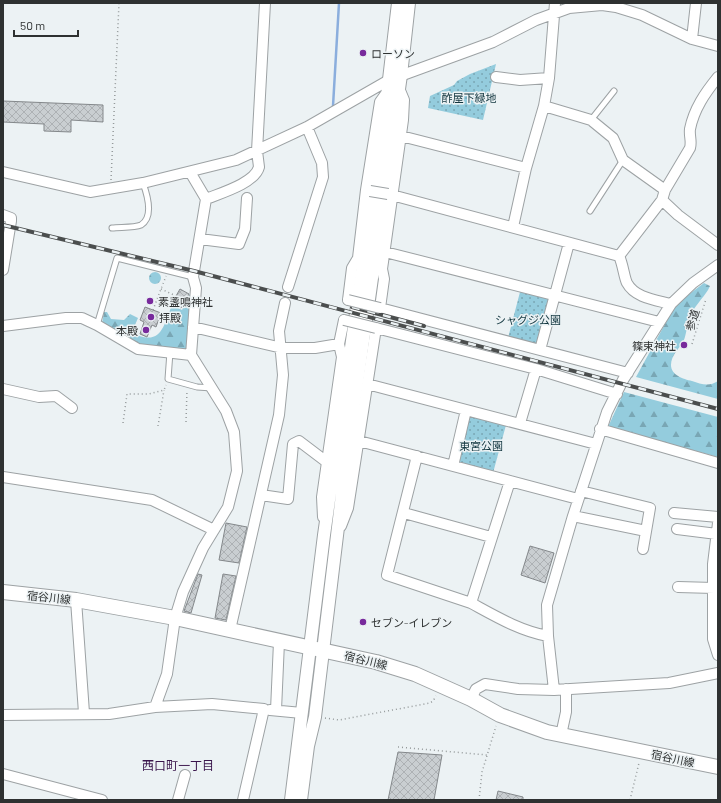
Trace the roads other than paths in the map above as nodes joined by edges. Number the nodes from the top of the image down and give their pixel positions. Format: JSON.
{"nodes":[{"id":1,"x":265,"y":3,"type":"edge"},
{"id":2,"x":398,"y":3,"type":"edge"},
{"id":3,"x":409,"y":3,"type":"edge"},
{"id":4,"x":696,"y":3,"type":"edge"},
{"id":5,"x":555,"y":7,"type":"edge"},
{"id":6,"x":692,"y":39,"type":"junction"},
{"id":7,"x":718,"y":46,"type":"edge"},
{"id":8,"x":401,"y":75,"type":"junction"},
{"id":9,"x":496,"y":77,"type":"dead end"},
{"id":10,"x":718,"y":77,"type":"edge"},
{"id":11,"x":549,"y":78,"type":"junction"},
{"id":12,"x":392,"y":86,"type":"junction"},
{"id":13,"x":614,"y":91,"type":"dead end"},
{"id":14,"x":544,"y":106,"type":"junction"},
{"id":15,"x":591,"y":120,"type":"junction"},
{"id":16,"x":307,"y":127,"type":"junction"},
{"id":17,"x":401,"y":136,"type":"junction"},
{"id":18,"x":257,"y":151,"type":"junction"},
{"id":19,"x":623,"y":160,"type":"junction"},
{"id":20,"x":526,"y":168,"type":"junction"},
{"id":21,"x":3,"y":172,"type":"edge"},
{"id":22,"x":190,"y":172,"type":"junction"},
{"id":23,"x":143,"y":183,"type":"junction"},
{"id":24,"x":368,"y":191,"type":"junction"},
{"id":25,"x":391,"y":194,"type":"junction"},
{"id":26,"x":664,"y":195,"type":"junction"},
{"id":27,"x":247,"y":198,"type":"dead end"},
{"id":28,"x":206,"y":200,"type":"junction"},
{"id":29,"x":590,"y":211,"type":"dead end"},
{"id":30,"x":3,"y":215,"type":"edge"},
{"id":31,"x":513,"y":227,"type":"junction"},
{"id":32,"x":112,"y":228,"type":"dead end"},
{"id":33,"x":200,"y":239,"type":"junction"},
{"id":34,"x":569,"y":243,"type":"junction"},
{"id":35,"x":718,"y":245,"type":"edge"},
{"id":36,"x":385,"y":252,"type":"junction"},
{"id":37,"x":619,"y":256,"type":"junction"},
{"id":38,"x":718,"y":265,"type":"edge"},
{"id":39,"x":3,"y":270,"type":"edge"},
{"id":40,"x":193,"y":277,"type":"junction"},
{"id":41,"x":288,"y":287,"type":"dead end"},
{"id":42,"x":554,"y":296,"type":"junction"},
{"id":43,"x":285,"y":303,"type":"dead end"},
{"id":44,"x":671,"y":304,"type":"junction"},
{"id":45,"x":380,"y":308,"type":"junction"},
{"id":46,"x":659,"y":322,"type":"junction"},
{"id":47,"x":97,"y":325,"type":"junction"},
{"id":48,"x":3,"y":326,"type":"edge"},
{"id":49,"x":193,"y":327,"type":"junction"},
{"id":50,"x":376,"y":328,"type":"junction"},
{"id":51,"x":340,"y":344,"type":"junction"},
{"id":52,"x":282,"y":348,"type":"junction"},
{"id":53,"x":540,"y":350,"type":"junction"},
{"id":54,"x":170,"y":352,"type":"junction"},
{"id":55,"x":192,"y":355,"type":"junction"},
{"id":56,"x":536,"y":369,"type":"junction"},
{"id":57,"x":628,"y":373,"type":"junction"},
{"id":58,"x":367,"y":384,"type":"junction"},
{"id":59,"x":213,"y":388,"type":"junction"},
{"id":60,"x":3,"y":389,"type":"edge"},
{"id":61,"x":616,"y":394,"type":"junction"},
{"id":62,"x":72,"y":408,"type":"dead end"},
{"id":63,"x":466,"y":410,"type":"junction"},
{"id":64,"x":520,"y":423,"type":"junction"},
{"id":65,"x":600,"y":430,"type":"junction"},
{"id":66,"x":359,"y":441,"type":"junction"},
{"id":67,"x":596,"y":444,"type":"junction"},
{"id":68,"x":417,"y":456,"type":"junction"},
{"id":69,"x":328,"y":463,"type":"junction"},
{"id":70,"x":718,"y":463,"type":"edge"},
{"id":71,"x":453,"y":466,"type":"junction"},
{"id":72,"x":3,"y":477,"type":"edge"},
{"id":73,"x":510,"y":482,"type":"junction"},
{"id":74,"x":261,"y":495,"type":"junction"},
{"id":75,"x":579,"y":495,"type":"junction"},
{"id":76,"x":404,"y":513,"type":"junction"},
{"id":77,"x":674,"y":513,"type":"dead end"},
{"id":78,"x":573,"y":516,"type":"junction"},
{"id":79,"x":718,"y":517,"type":"edge"},
{"id":80,"x":718,"y":523,"type":"edge"},
{"id":81,"x":677,"y":529,"type":"dead end"},
{"id":82,"x":214,"y":530,"type":"junction"},
{"id":83,"x":646,"y":531,"type":"junction"},
{"id":84,"x":717,"y":534,"type":"junction"},
{"id":85,"x":324,"y":535,"type":"junction"},
{"id":86,"x":491,"y":537,"type":"junction"},
{"id":87,"x":337,"y":539,"type":"junction"},
{"id":88,"x":642,"y":549,"type":"dead end"},
{"id":89,"x":716,"y":567,"type":"edge"},
{"id":90,"x":678,"y":586,"type":"dead end"},
{"id":91,"x":714,"y":588,"type":"junction"},
{"id":92,"x":3,"y":592,"type":"edge"},
{"id":93,"x":716,"y":599,"type":"edge"},
{"id":94,"x":76,"y":600,"type":"junction"},
{"id":95,"x":471,"y":603,"type":"junction"},
{"id":96,"x":175,"y":618,"type":"junction"},
{"id":97,"x":230,"y":630,"type":"junction"},
{"id":98,"x":548,"y":636,"type":"junction"},
{"id":99,"x":279,"y":642,"type":"junction"},
{"id":100,"x":317,"y":650,"type":"junction"},
{"id":101,"x":718,"y":655,"type":"edge"},
{"id":102,"x":718,"y":673,"type":"edge"},
{"id":103,"x":566,"y":689,"type":"junction"},
{"id":104,"x":554,"y":690,"type":"junction"},
{"id":105,"x":471,"y":699,"type":"junction"},
{"id":106,"x":155,"y":707,"type":"junction"},
{"id":107,"x":264,"y":709,"type":"junction"},
{"id":108,"x":276,"y":710,"type":"junction"},
{"id":109,"x":84,"y":713,"type":"junction"},
{"id":110,"x":302,"y":713,"type":"junction"},
{"id":111,"x":3,"y":715,"type":"edge"},
{"id":112,"x":561,"y":735,"type":"junction"},
{"id":113,"x":718,"y":767,"type":"edge"},
{"id":114,"x":3,"y":774,"type":"edge"},
{"id":115,"x":185,"y":775,"type":"dead end"},
{"id":116,"x":102,"y":800,"type":"edge"},
{"id":117,"x":178,"y":800,"type":"edge"},
{"id":118,"x":243,"y":800,"type":"edge"},
{"id":119,"x":291,"y":800,"type":"edge"},
{"id":120,"x":301,"y":800,"type":"edge"}],
"edges":[{"from":1,"to":18,"type":"street"},
{"from":2,"to":12,"type":"street"},
{"from":3,"to":8,"type":"street"},
{"from":4,"to":6,"type":"street"},
{"from":5,"to":6,"type":"street"},
{"from":5,"to":8,"type":"street"},
{"from":5,"to":11,"type":"street"},
{"from":6,"to":7,"type":"street"},
{"from":8,"to":12,"type":"street"},
{"from":9,"to":11,"type":"street"},
{"from":10,"to":26,"type":"street"},
{"from":11,"to":14,"type":"street"},
{"from":12,"to":16,"type":"street"},
{"from":12,"to":17,"type":"street"},
{"from":12,"to":24,"type":"street"},
{"from":12,"to":85,"type":"street"},
{"from":12,"to":87,"type":"street"},
{"from":13,"to":15,"type":"lane"},
{"from":14,"to":15,"type":"street"},
{"from":14,"to":20,"type":"street"},
{"from":15,"to":19,"type":"street"},
{"from":16,"to":18,"type":"street"},
{"from":16,"to":41,"type":"street"},
{"from":17,"to":20,"type":"street"},
{"from":17,"to":25,"type":"street"},
{"from":18,"to":22,"type":"street"},
{"from":18,"to":28,"type":"street"},
{"from":19,"to":26,"type":"street"},
{"from":19,"to":29,"type":"lane"},
{"from":20,"to":31,"type":"street"},
{"from":21,"to":23,"type":"street"},
{"from":22,"to":23,"type":"street"},
{"from":22,"to":28,"type":"street"},
{"from":23,"to":32,"type":"lane"},
{"from":24,"to":25,"type":"street","bridge":true},
{"from":24,"to":45,"type":"street","bridge":true},
{"from":25,"to":31,"type":"street"},
{"from":25,"to":36,"type":"street"},
{"from":26,"to":35,"type":"street"},
{"from":26,"to":37,"type":"street"},
{"from":27,"to":33,"type":"street"},
{"from":28,"to":33,"type":"street"},
{"from":30,"to":39,"type":"street"},
{"from":31,"to":34,"type":"street"},
{"from":33,"to":40,"type":"street"},
{"from":34,"to":37,"type":"street"},
{"from":34,"to":42,"type":"street"},
{"from":36,"to":42,"type":"street"},
{"from":36,"to":45,"type":"street"},
{"from":37,"to":44,"type":"street"},
{"from":38,"to":44,"type":"street"},
{"from":40,"to":47,"type":"lane"},
{"from":40,"to":49,"type":"street"},
{"from":42,"to":46,"type":"street"},
{"from":42,"to":53,"type":"street"},
{"from":43,"to":52,"type":"street"},
{"from":44,"to":46,"type":"street"},
{"from":45,"to":53,"type":"street"},
{"from":46,"to":57,"type":"street"},
{"from":47,"to":48,"type":"street"},
{"from":47,"to":54,"type":"street"},
{"from":49,"to":52,"type":"street"},
{"from":49,"to":55,"type":"street"},
{"from":50,"to":51,"type":"street","bridge":true},
{"from":50,"to":56,"type":"street"},
{"from":50,"to":58,"type":"street"},
{"from":51,"to":52,"type":"street"},
{"from":51,"to":69,"type":"street"},
{"from":52,"to":74,"type":"street"},
{"from":53,"to":57,"type":"street"},
{"from":54,"to":55,"type":"street"},
{"from":54,"to":59,"type":"lane"},
{"from":55,"to":59,"type":"street"},
{"from":56,"to":61,"type":"street"},
{"from":56,"to":64,"type":"street"},
{"from":57,"to":61,"type":"street"},
{"from":58,"to":63,"type":"street"},
{"from":58,"to":66,"type":"street"},
{"from":59,"to":82,"type":"street"},
{"from":60,"to":62,"type":"street"},
{"from":61,"to":65,"type":"street"},
{"from":63,"to":64,"type":"street"},
{"from":63,"to":71,"type":"street"},
{"from":64,"to":67,"type":"street"},
{"from":65,"to":67,"type":"street"},
{"from":65,"to":70,"type":"street"},
{"from":66,"to":68,"type":"street"},
{"from":66,"to":87,"type":"street"},
{"from":67,"to":75,"type":"street"},
{"from":68,"to":71,"type":"street"},
{"from":68,"to":76,"type":"street"},
{"from":69,"to":74,"type":"street"},
{"from":69,"to":85,"type":"street"},
{"from":71,"to":73,"type":"street"},
{"from":72,"to":82,"type":"street"},
{"from":73,"to":75,"type":"street"},
{"from":73,"to":86,"type":"street"},
{"from":74,"to":97,"type":"street"},
{"from":75,"to":78,"type":"street"},
{"from":75,"to":83,"type":"street"},
{"from":76,"to":86,"type":"street"},
{"from":76,"to":95,"type":"street"},
{"from":77,"to":79,"type":"street"},
{"from":78,"to":83,"type":"street"},
{"from":78,"to":98,"type":"street"},
{"from":80,"to":84,"type":"street"},
{"from":81,"to":84,"type":"street"},
{"from":82,"to":96,"type":"street"},
{"from":83,"to":88,"type":"street"},
{"from":84,"to":89,"type":"street"},
{"from":85,"to":100,"type":"street"},
{"from":86,"to":95,"type":"street"},
{"from":87,"to":100,"type":"street"},
{"from":89,"to":91,"type":"street"},
{"from":90,"to":91,"type":"street"},
{"from":91,"to":93,"type":"street"},
{"from":92,"to":94,"type":"main road","name":"宿谷川線"},
{"from":93,"to":101,"type":"street"},
{"from":94,"to":96,"type":"main road","name":"宿谷川線"},
{"from":94,"to":109,"type":"street"},
{"from":95,"to":98,"type":"street"},
{"from":96,"to":97,"type":"main road","name":"宿谷川線"},
{"from":96,"to":106,"type":"street"},
{"from":97,"to":99,"type":"main road","name":"宿谷川線"},
{"from":98,"to":104,"type":"street"},
{"from":99,"to":100,"type":"main road","name":"宿谷川線"},
{"from":99,"to":108,"type":"street"},
{"from":100,"to":105,"type":"main road","name":"宿谷川線"},
{"from":100,"to":110,"type":"street"},
{"from":100,"to":120,"type":"street"},
{"from":102,"to":103,"type":"street"},
{"from":103,"to":104,"type":"street"},
{"from":103,"to":112,"type":"street"},
{"from":104,"to":105,"type":"street"},
{"from":105,"to":112,"type":"main road","name":"宿谷川線"},
{"from":106,"to":107,"type":"street"},
{"from":106,"to":109,"type":"street"},
{"from":107,"to":108,"type":"street"},
{"from":107,"to":118,"type":"street"},
{"from":108,"to":110,"type":"street"},
{"from":109,"to":111,"type":"street"},
{"from":110,"to":119,"type":"street"},
{"from":112,"to":113,"type":"main road","name":"宿谷川線"},
{"from":114,"to":116,"type":"street"},
{"from":115,"to":117,"type":"street"}]}
